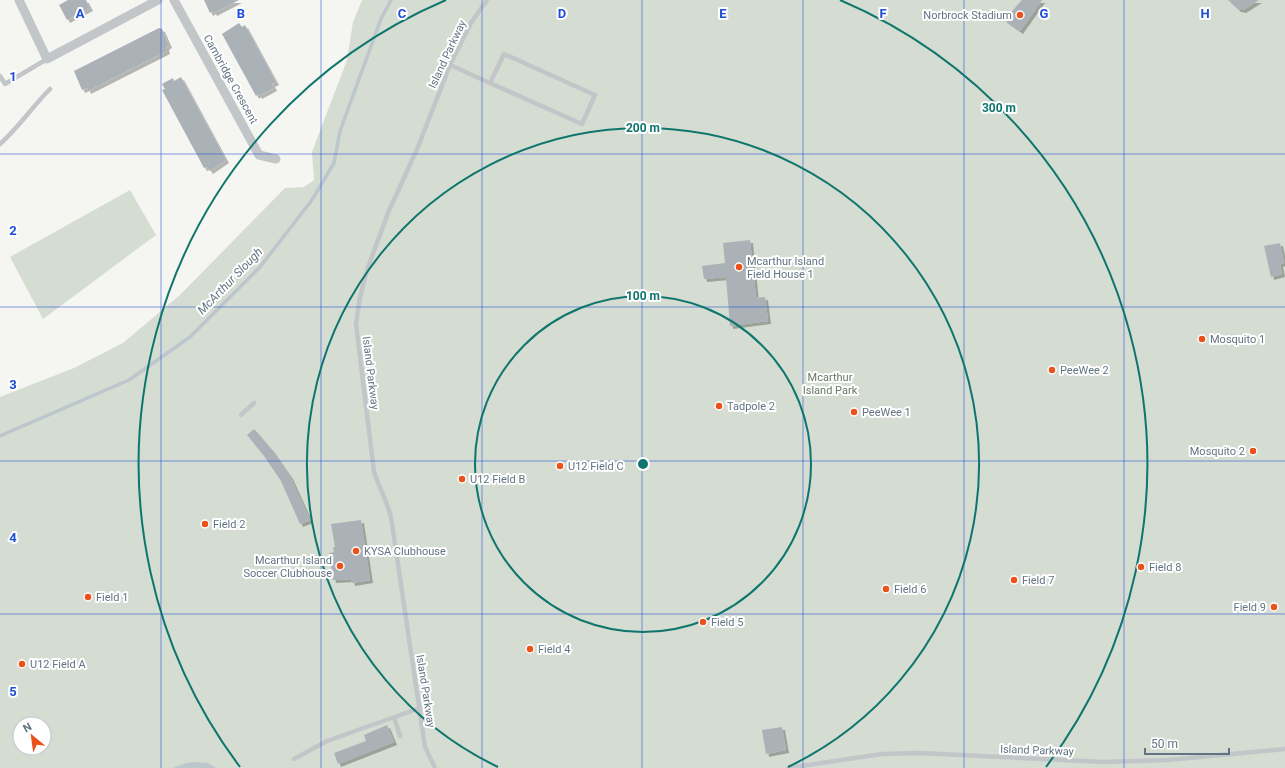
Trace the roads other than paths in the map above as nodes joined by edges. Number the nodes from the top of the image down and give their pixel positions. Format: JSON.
{"nodes":[{"id":1,"x":19,"y":0,"type":"edge"},
{"id":2,"x":158,"y":0,"type":"edge"},
{"id":3,"x":174,"y":0,"type":"edge"},
{"id":4,"x":487,"y":0,"type":"edge"},
{"id":5,"x":47,"y":58,"type":"junction"},
{"id":6,"x":450,"y":65,"type":"junction"},
{"id":7,"x":0,"y":76,"type":"edge"},
{"id":8,"x":490,"y":83,"type":"junction"},
{"id":9,"x":50,"y":89,"type":"dead end"},
{"id":10,"x":0,"y":144,"type":"edge"},
{"id":11,"x":276,"y":159,"type":"dead end"},
{"id":12,"x":254,"y":404,"type":"dead end"},
{"id":13,"x":241,"y":414,"type":"dead end"},
{"id":14,"x":420,"y":708,"type":"junction"},
{"id":15,"x":394,"y":717,"type":"junction"},
{"id":16,"x":400,"y":736,"type":"dead end"},
{"id":17,"x":1285,"y":749,"type":"edge"},
{"id":18,"x":294,"y":758,"type":"dead end"},
{"id":19,"x":435,"y":768,"type":"edge"},
{"id":20,"x":788,"y":768,"type":"edge"}],
"edges":[{"from":1,"to":5,"type":"street"},
{"from":2,"to":5,"type":"street"},
{"from":3,"to":11,"type":"street","name":"Cambridge Crescent"},
{"from":4,"to":6,"type":"lane","name":"Island Parkway"},
{"from":5,"to":7,"type":"lane"},
{"from":6,"to":8,"type":"lane"},
{"from":6,"to":14,"type":"lane","name":"Island Parkway"},
{"from":8,"to":8,"type":"lane"},
{"from":9,"to":10,"type":"lane"},
{"from":12,"to":13,"type":"lane"},
{"from":14,"to":15,"type":"lane"},
{"from":14,"to":19,"type":"lane","name":"Island Parkway"},
{"from":15,"to":16,"type":"lane"},
{"from":15,"to":18,"type":"lane"},
{"from":17,"to":20,"type":"lane","name":"Island Parkway"}]}
